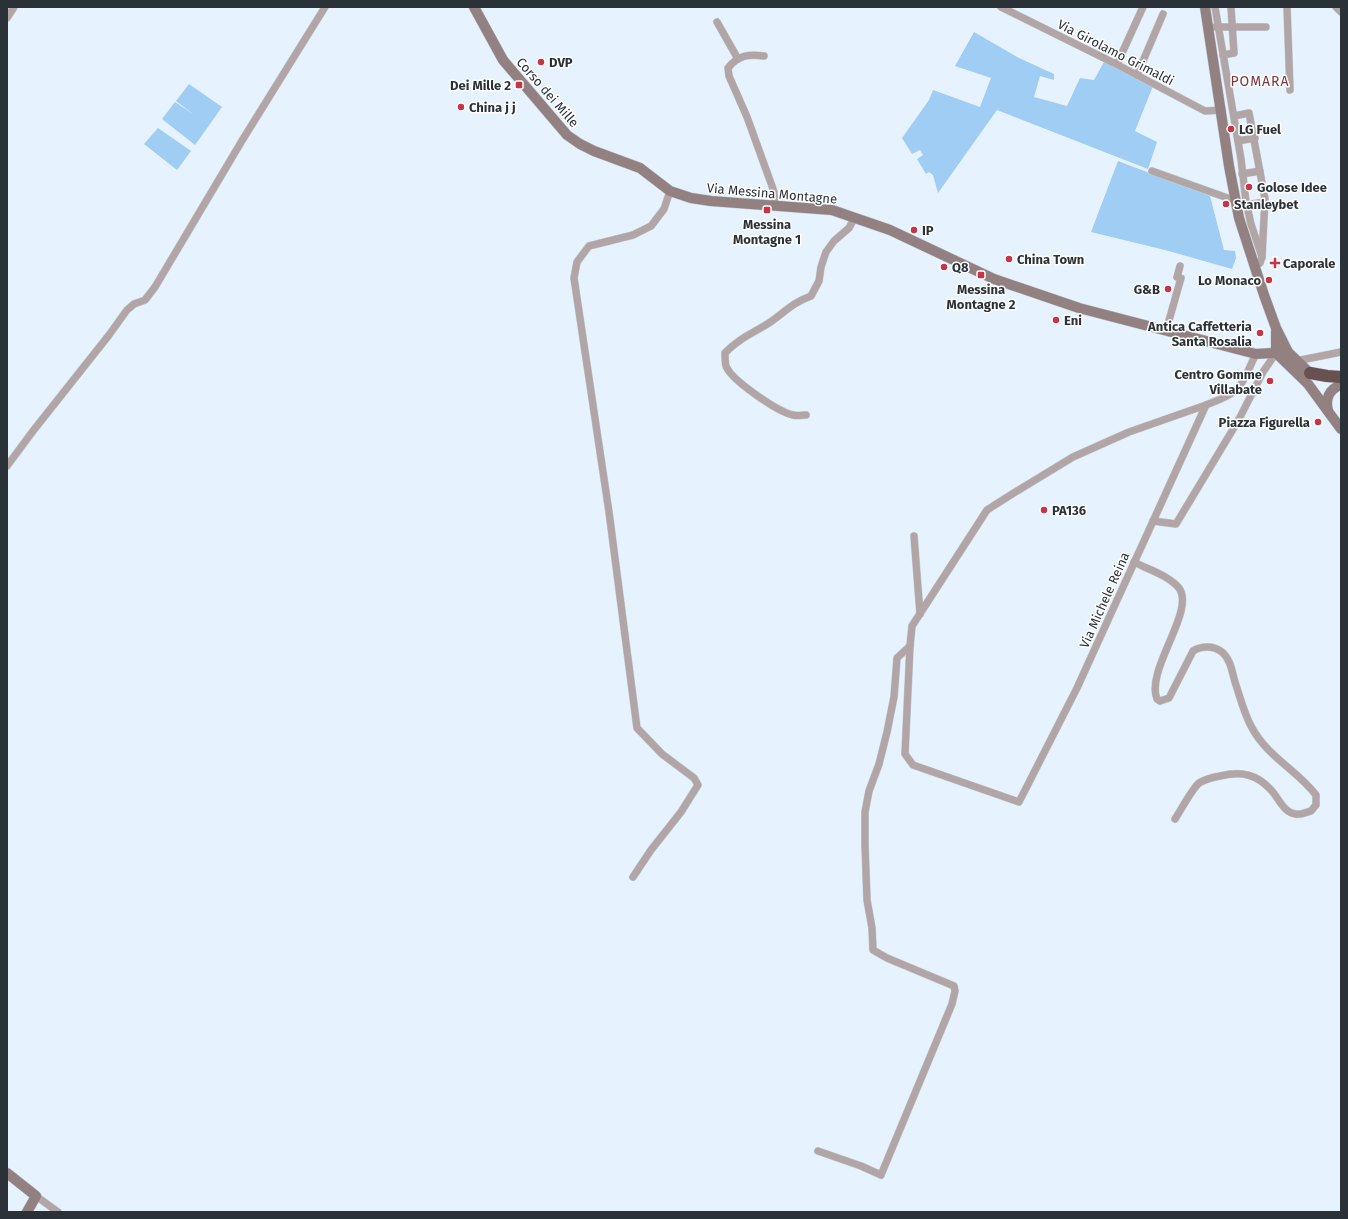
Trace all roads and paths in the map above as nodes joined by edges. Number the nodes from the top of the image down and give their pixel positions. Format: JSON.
{"nodes":[{"id":1,"x":14,"y":7,"type":"edge"},
{"id":2,"x":324,"y":7,"type":"edge"},
{"id":3,"x":474,"y":7,"type":"edge"},
{"id":4,"x":1001,"y":7,"type":"edge"},
{"id":5,"x":1143,"y":7,"type":"edge"},
{"id":6,"x":1205,"y":7,"type":"edge"},
{"id":7,"x":1215,"y":7,"type":"edge"},
{"id":8,"x":1231,"y":7,"type":"edge"},
{"id":9,"x":1287,"y":7,"type":"edge"},
{"id":10,"x":1336,"y":7,"type":"edge"},
{"id":11,"x":1341,"y":12,"type":"edge"},
{"id":12,"x":1163,"y":14,"type":"dead end"},
{"id":13,"x":7,"y":18,"type":"edge"},
{"id":14,"x":717,"y":22,"type":"dead end"},
{"id":15,"x":1214,"y":27,"type":"junction"},
{"id":16,"x":1232,"y":27,"type":"junction"},
{"id":17,"x":1266,"y":27,"type":"dead end"},
{"id":18,"x":1223,"y":55,"type":"junction"},
{"id":19,"x":764,"y":56,"type":"dead end"},
{"id":20,"x":738,"y":59,"type":"junction"},
{"id":21,"x":1117,"y":64,"type":"junction"},
{"id":22,"x":1137,"y":75,"type":"junction"},
{"id":23,"x":1290,"y":90,"type":"dead end"},
{"id":24,"x":1222,"y":110,"type":"junction"},
{"id":25,"x":1234,"y":116,"type":"junction"},
{"id":26,"x":1255,"y":138,"type":"junction"},
{"id":27,"x":1238,"y":141,"type":"junction"},
{"id":28,"x":1152,"y":171,"type":"dead end"},
{"id":29,"x":1260,"y":171,"type":"junction"},
{"id":30,"x":1242,"y":174,"type":"junction"},
{"id":31,"x":670,"y":191,"type":"junction"},
{"id":32,"x":1236,"y":200,"type":"junction"},
{"id":33,"x":1264,"y":202,"type":"junction"},
{"id":34,"x":1247,"y":205,"type":"junction"},
{"id":35,"x":774,"y":206,"type":"junction"},
{"id":36,"x":855,"y":217,"type":"junction"},
{"id":37,"x":1263,"y":221,"type":"junction"},
{"id":38,"x":1251,"y":224,"type":"junction"},
{"id":39,"x":1262,"y":257,"type":"junction"},
{"id":40,"x":1180,"y":266,"type":"dead end"},
{"id":41,"x":1254,"y":267,"type":"junction"},
{"id":42,"x":1276,"y":328,"type":"junction"},
{"id":43,"x":1166,"y":331,"type":"junction"},
{"id":44,"x":1288,"y":352,"type":"junction"},
{"id":45,"x":1341,"y":352,"type":"edge"},
{"id":46,"x":1276,"y":353,"type":"junction"},
{"id":47,"x":1256,"y":354,"type":"junction"},
{"id":48,"x":1296,"y":361,"type":"junction"},
{"id":49,"x":1310,"y":373,"type":"junction"},
{"id":50,"x":1341,"y":377,"type":"edge"},
{"id":51,"x":1341,"y":383,"type":"edge"},
{"id":52,"x":1237,"y":389,"type":"junction"},
{"id":53,"x":1254,"y":392,"type":"junction"},
{"id":54,"x":1206,"y":405,"type":"junction"},
{"id":55,"x":1329,"y":413,"type":"junction"},
{"id":56,"x":806,"y":415,"type":"dead end"},
{"id":57,"x":1341,"y":423,"type":"edge"},
{"id":58,"x":1341,"y":429,"type":"edge"},
{"id":59,"x":7,"y":466,"type":"edge"},
{"id":60,"x":1153,"y":521,"type":"junction"},
{"id":61,"x":914,"y":536,"type":"dead end"},
{"id":62,"x":1134,"y":562,"type":"junction"},
{"id":63,"x":920,"y":614,"type":"junction"},
{"id":64,"x":910,"y":646,"type":"junction"},
{"id":65,"x":1175,"y":819,"type":"dead end"},
{"id":66,"x":633,"y":877,"type":"dead end"},
{"id":67,"x":818,"y":1151,"type":"dead end"},
{"id":68,"x":7,"y":1173,"type":"edge"},
{"id":69,"x":36,"y":1196,"type":"junction"},
{"id":70,"x":27,"y":1212,"type":"edge"},
{"id":71,"x":58,"y":1212,"type":"edge"}],
"edges":[{"from":1,"to":13,"type":"street"},
{"from":2,"to":59,"type":"street"},
{"from":3,"to":31,"type":"street","name":"Corso dei Mille"},
{"from":4,"to":21,"type":"street","name":"Via Girolamo Grimaldi"},
{"from":5,"to":21,"type":"street"},
{"from":6,"to":15,"type":"street"},
{"from":7,"to":15,"type":"street"},
{"from":8,"to":16,"type":"street"},
{"from":9,"to":23,"type":"street"},
{"from":10,"to":11,"type":"street"},
{"from":12,"to":22,"type":"street"},
{"from":14,"to":20,"type":"street"},
{"from":15,"to":16,"type":"street"},
{"from":15,"to":18,"type":"street"},
{"from":15,"to":24,"type":"street"},
{"from":16,"to":17,"type":"street"},
{"from":16,"to":18,"type":"street"},
{"from":18,"to":25,"type":"street"},
{"from":19,"to":20,"type":"street"},
{"from":20,"to":35,"type":"street"},
{"from":21,"to":22,"type":"street","name":"Via Girolamo Grimaldi"},
{"from":22,"to":24,"type":"street","name":"Via Girolamo Grimaldi"},
{"from":24,"to":32,"type":"street"},
{"from":25,"to":26,"type":"street"},
{"from":25,"to":27,"type":"street"},
{"from":26,"to":27,"type":"street"},
{"from":26,"to":29,"type":"street"},
{"from":27,"to":30,"type":"street"},
{"from":28,"to":32,"type":"street"},
{"from":29,"to":30,"type":"street"},
{"from":29,"to":33,"type":"street"},
{"from":30,"to":34,"type":"street"},
{"from":31,"to":35,"type":"street","name":"Via Messina Montagne"},
{"from":31,"to":66,"type":"street"},
{"from":32,"to":41,"type":"street"},
{"from":33,"to":34,"type":"street"},
{"from":33,"to":37,"type":"street"},
{"from":34,"to":38,"type":"street"},
{"from":35,"to":36,"type":"street","name":"Via Messina Montagne"},
{"from":36,"to":43,"type":"street","name":"Via Messina Montagne"},
{"from":36,"to":56,"type":"street"},
{"from":37,"to":38,"type":"street"},
{"from":37,"to":39,"type":"street"},
{"from":38,"to":39,"type":"street"},
{"from":39,"to":41,"type":"street"},
{"from":40,"to":43,"type":"street"},
{"from":41,"to":42,"type":"street"},
{"from":42,"to":44,"type":"street"},
{"from":42,"to":46,"type":"street"},
{"from":43,"to":47,"type":"street","name":"Via Messina Montagne"},
{"from":44,"to":46,"type":"street","name":"Via Messina Montagne"},
{"from":44,"to":48,"type":"street"},
{"from":45,"to":48,"type":"street"},
{"from":46,"to":47,"type":"street","name":"Via Messina Montagne"},
{"from":46,"to":53,"type":"street"},
{"from":46,"to":55,"type":"street"},
{"from":47,"to":52,"type":"street"},
{"from":48,"to":49,"type":"street"},
{"from":49,"to":50,"type":"highway"},
{"from":49,"to":51,"type":"street"},
{"from":51,"to":55,"type":"street"},
{"from":52,"to":53,"type":"street"},
{"from":52,"to":54,"type":"street"},
{"from":53,"to":60,"type":"street"},
{"from":54,"to":60,"type":"street","name":"Via Michele Reina"},
{"from":54,"to":63,"type":"street"},
{"from":55,"to":57,"type":"street"},
{"from":55,"to":58,"type":"street"},
{"from":60,"to":62,"type":"street","name":"Via Michele Reina"},
{"from":61,"to":63,"type":"street"},
{"from":62,"to":64,"type":"street","name":"Via Michele Reina"},
{"from":62,"to":65,"type":"street"},
{"from":63,"to":64,"type":"street"},
{"from":64,"to":67,"type":"street"},
{"from":68,"to":69,"type":"street"},
{"from":69,"to":70,"type":"street"},
{"from":69,"to":71,"type":"street"}]}
